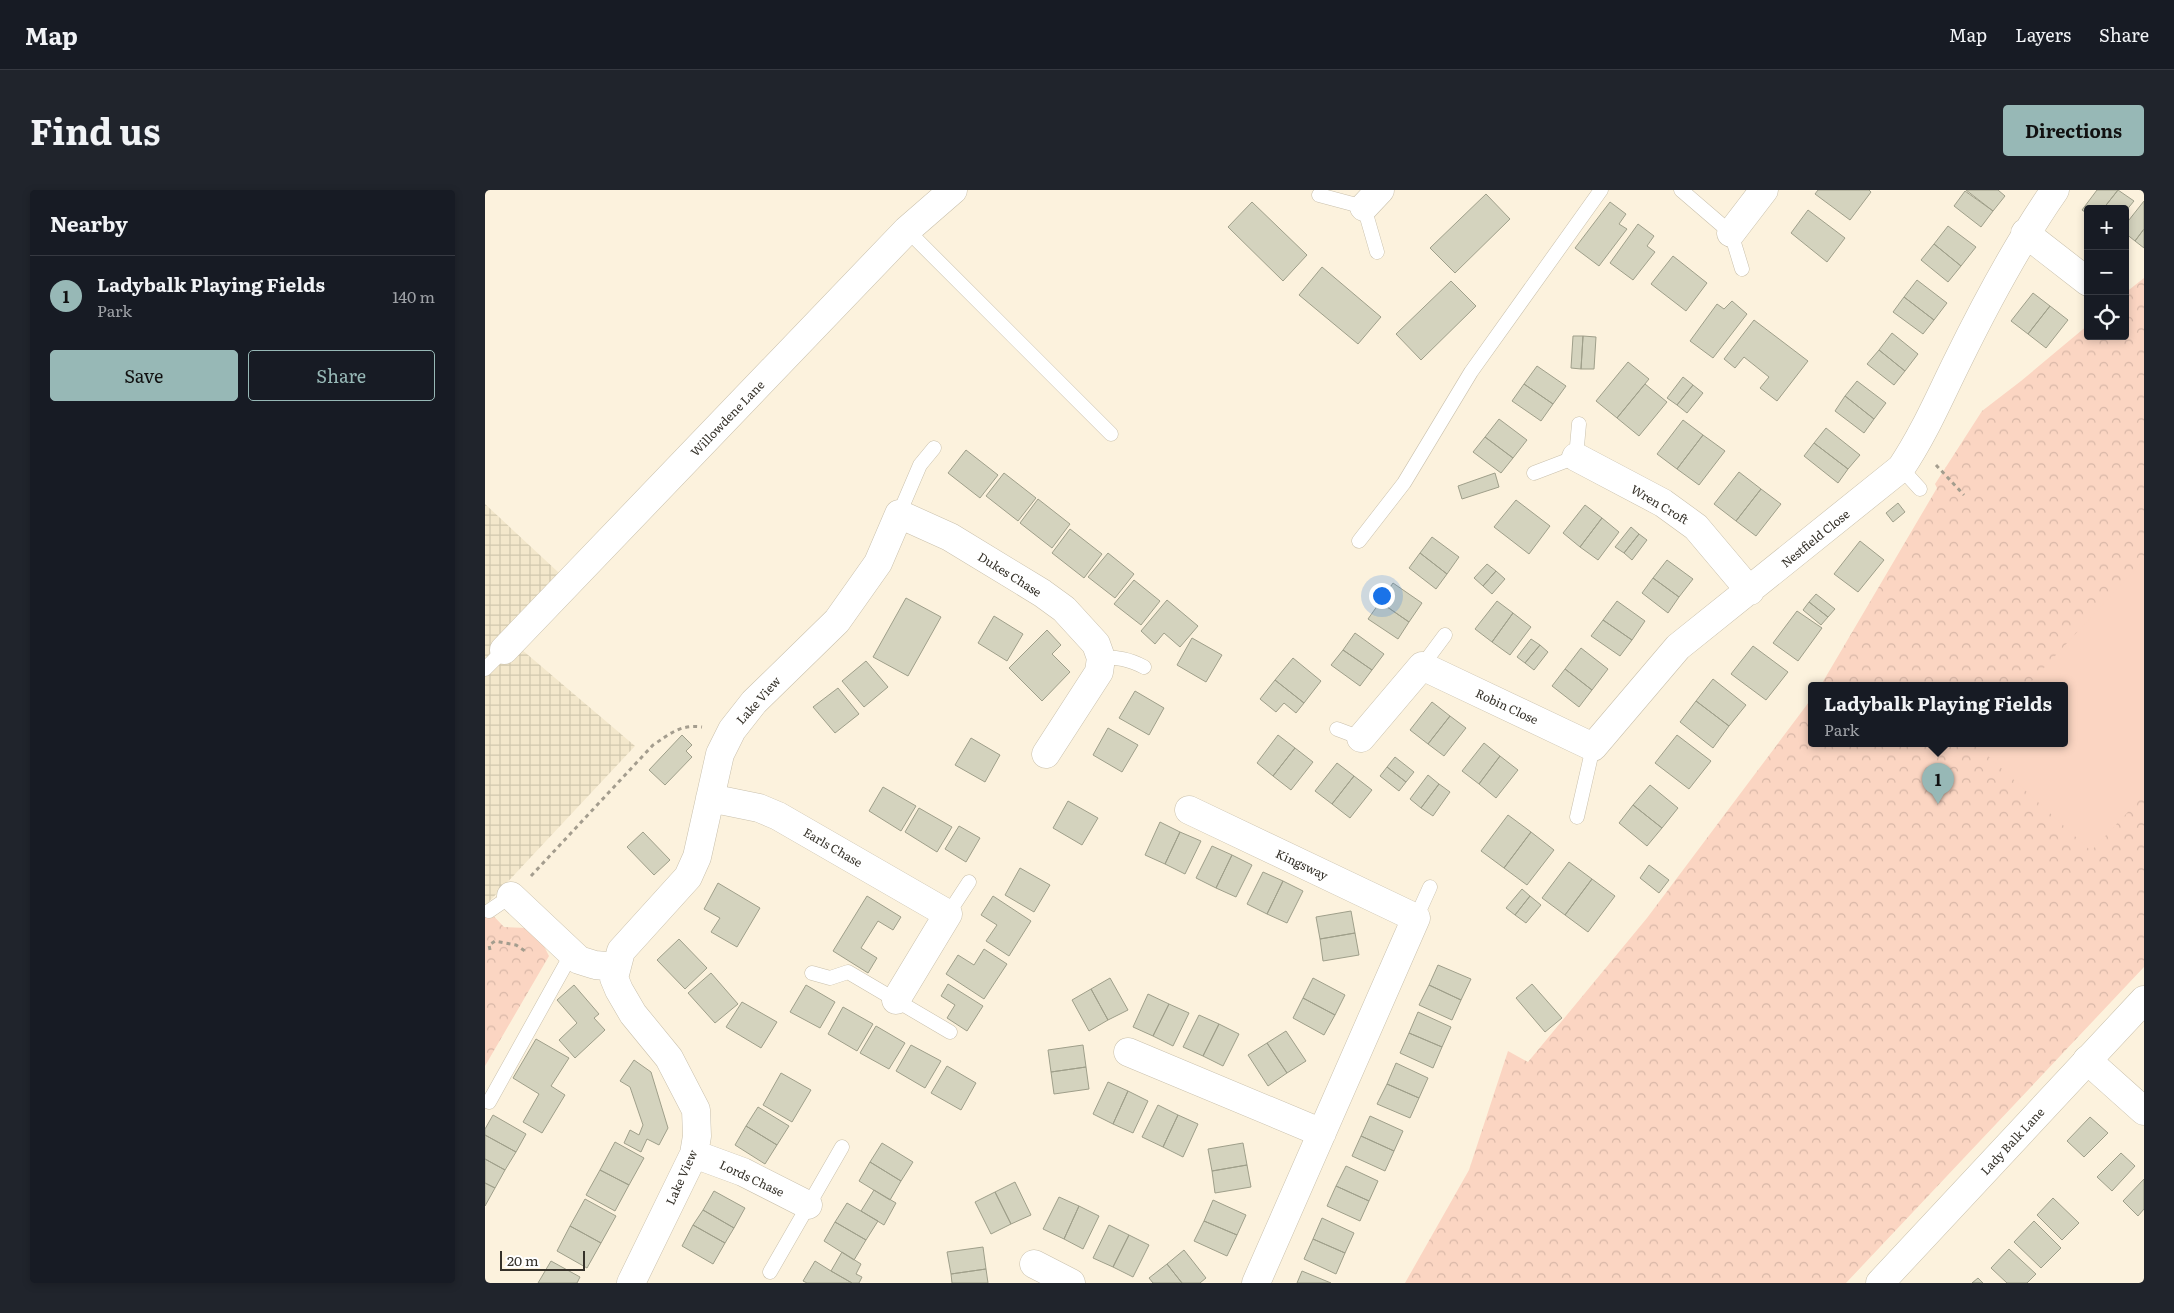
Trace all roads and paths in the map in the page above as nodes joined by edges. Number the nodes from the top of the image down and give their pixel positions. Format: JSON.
{"nodes":[{"id":1,"x":953,"y":190,"type":"edge"},
{"id":2,"x":1601,"y":190,"type":"edge"},
{"id":3,"x":1681,"y":190,"type":"edge"},
{"id":4,"x":1764,"y":190,"type":"edge"},
{"id":5,"x":2055,"y":190,"type":"edge"},
{"id":6,"x":1319,"y":195,"type":"dead end"},
{"id":7,"x":1372,"y":198,"type":"edge"},
{"id":8,"x":907,"y":230,"type":"junction"},
{"id":9,"x":1731,"y":233,"type":"junction"},
{"id":10,"x":2025,"y":233,"type":"junction"},
{"id":11,"x":1377,"y":252,"type":"dead end"},
{"id":12,"x":1742,"y":269,"type":"dead end"},
{"id":13,"x":2084,"y":279,"type":"edge"},
{"id":14,"x":1579,"y":424,"type":"dead end"},
{"id":15,"x":1111,"y":434,"type":"dead end"},
{"id":16,"x":1917,"y":444,"type":"junction"},
{"id":17,"x":934,"y":448,"type":"dead end"},
{"id":18,"x":1575,"y":457,"type":"junction"},
{"id":19,"x":1901,"y":468,"type":"junction"},
{"id":20,"x":1534,"y":473,"type":"dead end"},
{"id":21,"x":1920,"y":489,"type":"dead end"},
{"id":22,"x":1965,"y":495,"type":"dead end"},
{"id":23,"x":899,"y":514,"type":"junction"},
{"id":24,"x":1359,"y":541,"type":"dead end"},
{"id":25,"x":1750,"y":591,"type":"junction"},
{"id":26,"x":1445,"y":635,"type":"dead end"},
{"id":27,"x":504,"y":650,"type":"joint"},
{"id":28,"x":1101,"y":658,"type":"junction"},
{"id":29,"x":1422,"y":666,"type":"junction"},
{"id":30,"x":1144,"y":668,"type":"dead end"},
{"id":31,"x":485,"y":669,"type":"edge"},
{"id":32,"x":732,"y":730,"type":"junction"},
{"id":33,"x":1349,"y":734,"type":"dead end"},
{"id":34,"x":1593,"y":747,"type":"junction"},
{"id":35,"x":1046,"y":754,"type":"dead end"},
{"id":36,"x":710,"y":798,"type":"junction"},
{"id":37,"x":1189,"y":810,"type":"dead end"},
{"id":38,"x":1577,"y":816,"type":"dead end"},
{"id":39,"x":969,"y":882,"type":"dead end"},
{"id":40,"x":1430,"y":887,"type":"dead end"},
{"id":41,"x":500,"y":904,"type":"joint"},
{"id":42,"x":948,"y":914,"type":"junction"},
{"id":43,"x":1416,"y":918,"type":"junction"},
{"id":44,"x":490,"y":950,"type":"dead end"},
{"id":45,"x":573,"y":954,"type":"junction"},
{"id":46,"x":533,"y":955,"type":"dead end"},
{"id":47,"x":616,"y":967,"type":"junction"},
{"id":48,"x":813,"y":973,"type":"dead end"},
{"id":49,"x":895,"y":1000,"type":"junction"},
{"id":50,"x":2144,"y":1000,"type":"edge"},
{"id":51,"x":950,"y":1032,"type":"dead end"},
{"id":52,"x":1128,"y":1052,"type":"dead end"},
{"id":53,"x":2087,"y":1060,"type":"junction"},
{"id":54,"x":489,"y":1102,"type":"dead end"},
{"id":55,"x":2144,"y":1111,"type":"edge"},
{"id":56,"x":1321,"y":1133,"type":"junction"},
{"id":57,"x":842,"y":1147,"type":"dead end"},
{"id":58,"x":695,"y":1154,"type":"junction"},
{"id":59,"x":808,"y":1205,"type":"junction"},
{"id":60,"x":1034,"y":1264,"type":"dead end"},
{"id":61,"x":770,"y":1272,"type":"dead end"},
{"id":62,"x":631,"y":1283,"type":"edge"},
{"id":63,"x":1071,"y":1283,"type":"edge"},
{"id":64,"x":1256,"y":1283,"type":"edge"},
{"id":65,"x":1880,"y":1283,"type":"edge"}],
"edges":[{"from":1,"to":8,"type":"street","name":"Willowdene Lane"},
{"from":2,"to":24,"type":"lane"},
{"from":3,"to":9,"type":"lane"},
{"from":4,"to":9,"type":"street"},
{"from":5,"to":10,"type":"street","name":"Nestfield Close"},
{"from":6,"to":7,"type":"lane"},
{"from":7,"to":11,"type":"lane"},
{"from":8,"to":15,"type":"lane"},
{"from":8,"to":27,"type":"street","name":"Willowdene Lane"},
{"from":9,"to":12,"type":"lane"},
{"from":10,"to":13,"type":"street"},
{"from":10,"to":16,"type":"street","name":"Nestfield Close"},
{"from":14,"to":18,"type":"lane"},
{"from":16,"to":19,"type":"street","name":"Nestfield Close"},
{"from":16,"to":22,"type":"path"},
{"from":17,"to":23,"type":"lane","name":"Lake View"},
{"from":18,"to":20,"type":"lane"},
{"from":18,"to":25,"type":"street","name":"Wren Croft"},
{"from":19,"to":21,"type":"lane"},
{"from":19,"to":25,"type":"street","name":"Nestfield Close"},
{"from":23,"to":28,"type":"street","name":"Dukes Chase"},
{"from":23,"to":32,"type":"street","name":"Lake View"},
{"from":25,"to":34,"type":"street","name":"Nestfield Close"},
{"from":26,"to":29,"type":"lane"},
{"from":27,"to":31,"type":"lane"},
{"from":28,"to":30,"type":"lane"},
{"from":28,"to":35,"type":"street"},
{"from":29,"to":33,"type":"street"},
{"from":29,"to":34,"type":"street","name":"Robin Close"},
{"from":32,"to":36,"type":"street","name":"Lake View"},
{"from":32,"to":41,"type":"path"},
{"from":34,"to":38,"type":"lane","name":"Nestfield Close"},
{"from":36,"to":42,"type":"street","name":"Earls Chase"},
{"from":36,"to":47,"type":"street","name":"Lake View"},
{"from":37,"to":43,"type":"street","name":"Kingsway"},
{"from":39,"to":42,"type":"lane"},
{"from":40,"to":43,"type":"lane"},
{"from":41,"to":45,"type":"street"},
{"from":42,"to":49,"type":"street"},
{"from":43,"to":56,"type":"street"},
{"from":44,"to":46,"type":"path"},
{"from":45,"to":47,"type":"street"},
{"from":45,"to":54,"type":"lane"},
{"from":47,"to":58,"type":"street","name":"Lake View"},
{"from":48,"to":49,"type":"lane"},
{"from":49,"to":51,"type":"lane"},
{"from":50,"to":53,"type":"street","name":"Lady Balk Lane"},
{"from":52,"to":56,"type":"street"},
{"from":53,"to":55,"type":"street"},
{"from":53,"to":65,"type":"street","name":"Lady Balk Lane"},
{"from":56,"to":64,"type":"street"},
{"from":57,"to":59,"type":"lane"},
{"from":58,"to":59,"type":"street","name":"Lords Chase"},
{"from":58,"to":62,"type":"street","name":"Lake View"},
{"from":59,"to":61,"type":"lane"},
{"from":60,"to":63,"type":"street"}]}
